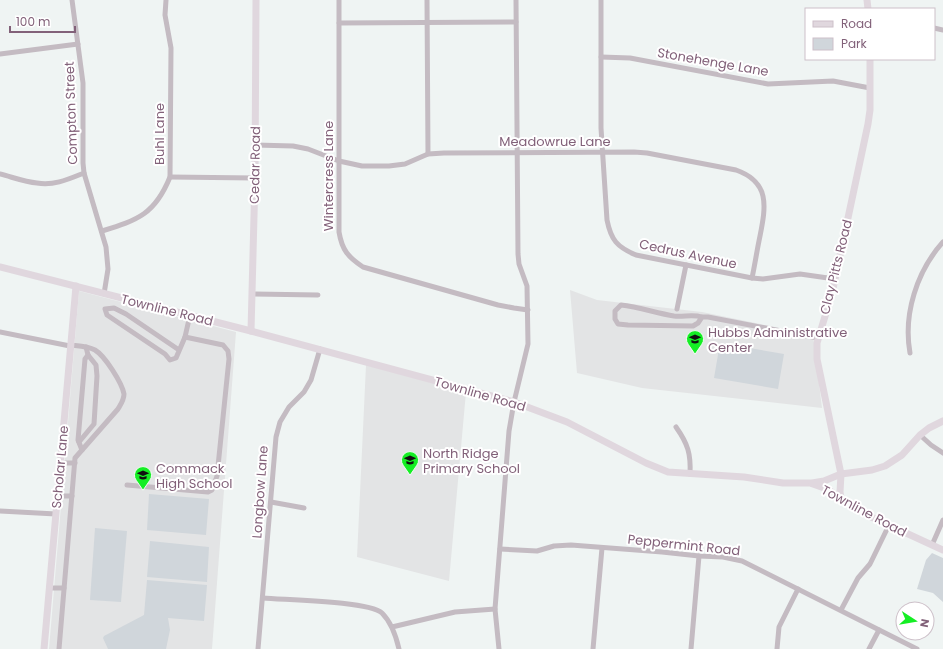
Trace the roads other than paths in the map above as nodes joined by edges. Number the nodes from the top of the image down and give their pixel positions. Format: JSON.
{"nodes":[{"id":1,"x":72,"y":0,"type":"edge"},
{"id":2,"x":166,"y":0,"type":"edge"},
{"id":3,"x":256,"y":0,"type":"edge"},
{"id":4,"x":339,"y":0,"type":"edge"},
{"id":5,"x":427,"y":0,"type":"edge"},
{"id":6,"x":516,"y":0,"type":"edge"},
{"id":7,"x":601,"y":0,"type":"edge"},
{"id":8,"x":427,"y":22,"type":"junction"},
{"id":9,"x":516,"y":22,"type":"junction"},
{"id":10,"x":339,"y":23,"type":"junction"},
{"id":11,"x":78,"y":44,"type":"junction"},
{"id":12,"x":0,"y":54,"type":"edge"},
{"id":13,"x":600,"y":57,"type":"junction"},
{"id":14,"x":870,"y":60,"type":"edge"},
{"id":15,"x":870,"y":88,"type":"junction"},
{"id":16,"x":255,"y":145,"type":"junction"},
{"id":17,"x":517,"y":152,"type":"junction"},
{"id":18,"x":602,"y":152,"type":"junction"},
{"id":19,"x":428,"y":154,"type":"junction"},
{"id":20,"x":339,"y":161,"type":"junction"},
{"id":21,"x":84,"y":173,"type":"junction"},
{"id":22,"x":0,"y":174,"type":"edge"},
{"id":23,"x":170,"y":177,"type":"junction"},
{"id":24,"x":255,"y":178,"type":"junction"},
{"id":25,"x":102,"y":231,"type":"junction"},
{"id":26,"x":943,"y":242,"type":"edge"},
{"id":27,"x":686,"y":265,"type":"junction"},
{"id":28,"x":0,"y":267,"type":"edge"},
{"id":29,"x":752,"y":278,"type":"junction"},
{"id":30,"x":835,"y":279,"type":"junction"},
{"id":31,"x":76,"y":286,"type":"junction"},
{"id":32,"x":104,"y":294,"type":"junction"},
{"id":33,"x":253,"y":294,"type":"junction"},
{"id":34,"x":318,"y":294,"type":"dead end"},
{"id":35,"x":677,"y":309,"type":"dead end"},
{"id":36,"x":528,"y":310,"type":"junction"},
{"id":37,"x":190,"y":315,"type":"junction"},
{"id":38,"x":702,"y":317,"type":"junction"},
{"id":39,"x":251,"y":331,"type":"junction"},
{"id":40,"x":0,"y":332,"type":"edge"},
{"id":41,"x":185,"y":337,"type":"junction"},
{"id":42,"x":818,"y":338,"type":"junction"},
{"id":43,"x":70,"y":346,"type":"junction"},
{"id":44,"x":86,"y":347,"type":"junction"},
{"id":45,"x":320,"y":349,"type":"junction"},
{"id":46,"x":180,"y":350,"type":"junction"},
{"id":47,"x":910,"y":353,"type":"dead end"},
{"id":48,"x":88,"y":355,"type":"junction"},
{"id":49,"x":514,"y":402,"type":"junction"},
{"id":50,"x":943,"y":421,"type":"edge"},
{"id":51,"x":676,"y":427,"type":"dead end"},
{"id":52,"x":920,"y":435,"type":"junction"},
{"id":53,"x":79,"y":442,"type":"junction"},
{"id":54,"x":82,"y":450,"type":"junction"},
{"id":55,"x":943,"y":453,"type":"edge"},
{"id":56,"x":60,"y":462,"type":"junction"},
{"id":57,"x":75,"y":463,"type":"junction"},
{"id":58,"x":690,"y":474,"type":"junction"},
{"id":59,"x":841,"y":474,"type":"junction"},
{"id":60,"x":810,"y":483,"type":"junction"},
{"id":61,"x":127,"y":485,"type":"dead end"},
{"id":62,"x":57,"y":496,"type":"junction"},
{"id":63,"x":72,"y":496,"type":"junction"},
{"id":64,"x":841,"y":498,"type":"junction"},
{"id":65,"x":271,"y":502,"type":"junction"},
{"id":66,"x":304,"y":508,"type":"dead end"},
{"id":67,"x":0,"y":511,"type":"edge"},
{"id":68,"x":56,"y":514,"type":"junction"},
{"id":69,"x":943,"y":520,"type":"edge"},
{"id":70,"x":889,"y":525,"type":"junction"},
{"id":71,"x":932,"y":545,"type":"junction"},
{"id":72,"x":602,"y":548,"type":"junction"},
{"id":73,"x":500,"y":549,"type":"junction"},
{"id":74,"x":943,"y":550,"type":"edge"},
{"id":75,"x":699,"y":556,"type":"junction"},
{"id":76,"x":49,"y":588,"type":"junction"},
{"id":77,"x":64,"y":588,"type":"junction"},
{"id":78,"x":798,"y":589,"type":"junction"},
{"id":79,"x":263,"y":598,"type":"junction"},
{"id":80,"x":495,"y":610,"type":"junction"},
{"id":81,"x":841,"y":610,"type":"junction"},
{"id":82,"x":392,"y":627,"type":"junction"},
{"id":83,"x":879,"y":630,"type":"junction"},
{"id":84,"x":44,"y":649,"type":"edge"},
{"id":85,"x":59,"y":649,"type":"edge"},
{"id":86,"x":258,"y":649,"type":"edge"},
{"id":87,"x":398,"y":649,"type":"edge"},
{"id":88,"x":499,"y":649,"type":"edge"},
{"id":89,"x":593,"y":649,"type":"edge"},
{"id":90,"x":691,"y":649,"type":"edge"},
{"id":91,"x":776,"y":649,"type":"edge"},
{"id":92,"x":869,"y":649,"type":"edge"},
{"id":93,"x":917,"y":649,"type":"edge"}],
"edges":[{"from":1,"to":11,"type":"street","name":"Compton Street"},
{"from":2,"to":23,"type":"street","name":"Buhl Lane"},
{"from":3,"to":16,"type":"street","name":"Cedar Road"},
{"from":4,"to":10,"type":"street","name":"Wintercress Lane"},
{"from":5,"to":8,"type":"street"},
{"from":6,"to":9,"type":"street"},
{"from":7,"to":13,"type":"street","name":"Cedrus Avenue"},
{"from":8,"to":9,"type":"street"},
{"from":8,"to":10,"type":"street"},
{"from":8,"to":19,"type":"street"},
{"from":9,"to":17,"type":"street"},
{"from":10,"to":20,"type":"street","name":"Wintercress Lane"},
{"from":11,"to":12,"type":"street"},
{"from":11,"to":21,"type":"street","name":"Compton Street"},
{"from":13,"to":15,"type":"street","name":"Stonehenge Lane"},
{"from":13,"to":18,"type":"street","name":"Cedrus Avenue"},
{"from":14,"to":15,"type":"street","name":"Clay Pitts Road"},
{"from":15,"to":30,"type":"street","name":"Clay Pitts Road"},
{"from":16,"to":20,"type":"street","name":"Meadowrue Lane"},
{"from":16,"to":24,"type":"street","name":"Cedar Road"},
{"from":17,"to":18,"type":"street","name":"Meadowrue Lane"},
{"from":17,"to":19,"type":"street","name":"Meadowrue Lane"},
{"from":17,"to":36,"type":"street"},
{"from":18,"to":27,"type":"street","name":"Cedrus Avenue"},
{"from":18,"to":29,"type":"street","name":"Meadowrue Lane"},
{"from":19,"to":20,"type":"street","name":"Meadowrue Lane"},
{"from":20,"to":36,"type":"street","name":"Wintercress Lane"},
{"from":21,"to":22,"type":"street"},
{"from":21,"to":25,"type":"street","name":"Compton Street"},
{"from":23,"to":24,"type":"street"},
{"from":23,"to":25,"type":"street","name":"Buhl Lane"},
{"from":24,"to":33,"type":"street","name":"Cedar Road"},
{"from":25,"to":32,"type":"street","name":"Compton Street"},
{"from":26,"to":47,"type":"street"},
{"from":27,"to":29,"type":"street","name":"Cedrus Avenue"},
{"from":27,"to":35,"type":"street"},
{"from":28,"to":31,"type":"street","name":"Townline Road"},
{"from":29,"to":30,"type":"street","name":"Cedrus Avenue"},
{"from":30,"to":42,"type":"street","name":"Clay Pitts Road"},
{"from":31,"to":32,"type":"street","name":"Townline Road"},
{"from":31,"to":43,"type":"street","name":"Scholar Lane"},
{"from":32,"to":37,"type":"street","name":"Townline Road"},
{"from":33,"to":34,"type":"street"},
{"from":33,"to":39,"type":"street","name":"Cedar Road"},
{"from":36,"to":49,"type":"street"},
{"from":37,"to":39,"type":"street","name":"Townline Road"},
{"from":37,"to":41,"type":"street"},
{"from":38,"to":38,"type":"street"},
{"from":38,"to":42,"type":"street"},
{"from":39,"to":45,"type":"street","name":"Townline Road"},
{"from":40,"to":43,"type":"street"},
{"from":41,"to":46,"type":"street"},
{"from":41,"to":61,"type":"street"},
{"from":42,"to":59,"type":"street","name":"Clay Pitts Road"},
{"from":43,"to":44,"type":"street"},
{"from":43,"to":56,"type":"street","name":"Scholar Lane"},
{"from":44,"to":48,"type":"street"},
{"from":44,"to":54,"type":"street"},
{"from":45,"to":49,"type":"street","name":"Townline Road"},
{"from":45,"to":65,"type":"street","name":"Longbow Lane"},
{"from":46,"to":46,"type":"street"},
{"from":48,"to":53,"type":"street"},
{"from":48,"to":53,"type":"street"},
{"from":49,"to":58,"type":"street","name":"Townline Road"},
{"from":49,"to":73,"type":"street"},
{"from":50,"to":52,"type":"street"},
{"from":51,"to":58,"type":"street"},
{"from":52,"to":55,"type":"street"},
{"from":52,"to":59,"type":"street"},
{"from":53,"to":54,"type":"street"},
{"from":54,"to":57,"type":"street"},
{"from":56,"to":57,"type":"street"},
{"from":56,"to":62,"type":"street","name":"Scholar Lane"},
{"from":57,"to":63,"type":"street"},
{"from":58,"to":60,"type":"street","name":"Townline Road"},
{"from":59,"to":60,"type":"street"},
{"from":59,"to":64,"type":"street","name":"Clay Pitts Road"},
{"from":60,"to":64,"type":"street","name":"Townline Road"},
{"from":62,"to":63,"type":"street"},
{"from":62,"to":68,"type":"street","name":"Scholar Lane"},
{"from":63,"to":77,"type":"street"},
{"from":64,"to":70,"type":"street","name":"Townline Road"},
{"from":65,"to":66,"type":"street"},
{"from":65,"to":79,"type":"street","name":"Longbow Lane"},
{"from":67,"to":68,"type":"street"},
{"from":68,"to":76,"type":"street","name":"Scholar Lane"},
{"from":69,"to":71,"type":"street"},
{"from":70,"to":71,"type":"street","name":"Townline Road"},
{"from":70,"to":81,"type":"street"},
{"from":71,"to":74,"type":"street","name":"Townline Road"},
{"from":72,"to":73,"type":"street","name":"Peppermint Road"},
{"from":72,"to":75,"type":"street","name":"Peppermint Road"},
{"from":72,"to":89,"type":"street"},
{"from":73,"to":80,"type":"street"},
{"from":75,"to":78,"type":"street","name":"Peppermint Road"},
{"from":75,"to":90,"type":"street"},
{"from":76,"to":77,"type":"street"},
{"from":76,"to":84,"type":"street","name":"Scholar Lane"},
{"from":77,"to":85,"type":"street"},
{"from":78,"to":81,"type":"street","name":"Peppermint Road"},
{"from":78,"to":91,"type":"street"},
{"from":79,"to":82,"type":"street"},
{"from":79,"to":86,"type":"street","name":"Longbow Lane"},
{"from":80,"to":82,"type":"street"},
{"from":80,"to":88,"type":"street"},
{"from":81,"to":83,"type":"street","name":"Peppermint Road"},
{"from":82,"to":87,"type":"street"},
{"from":83,"to":92,"type":"street"},
{"from":83,"to":93,"type":"street","name":"Peppermint Road"}]}
